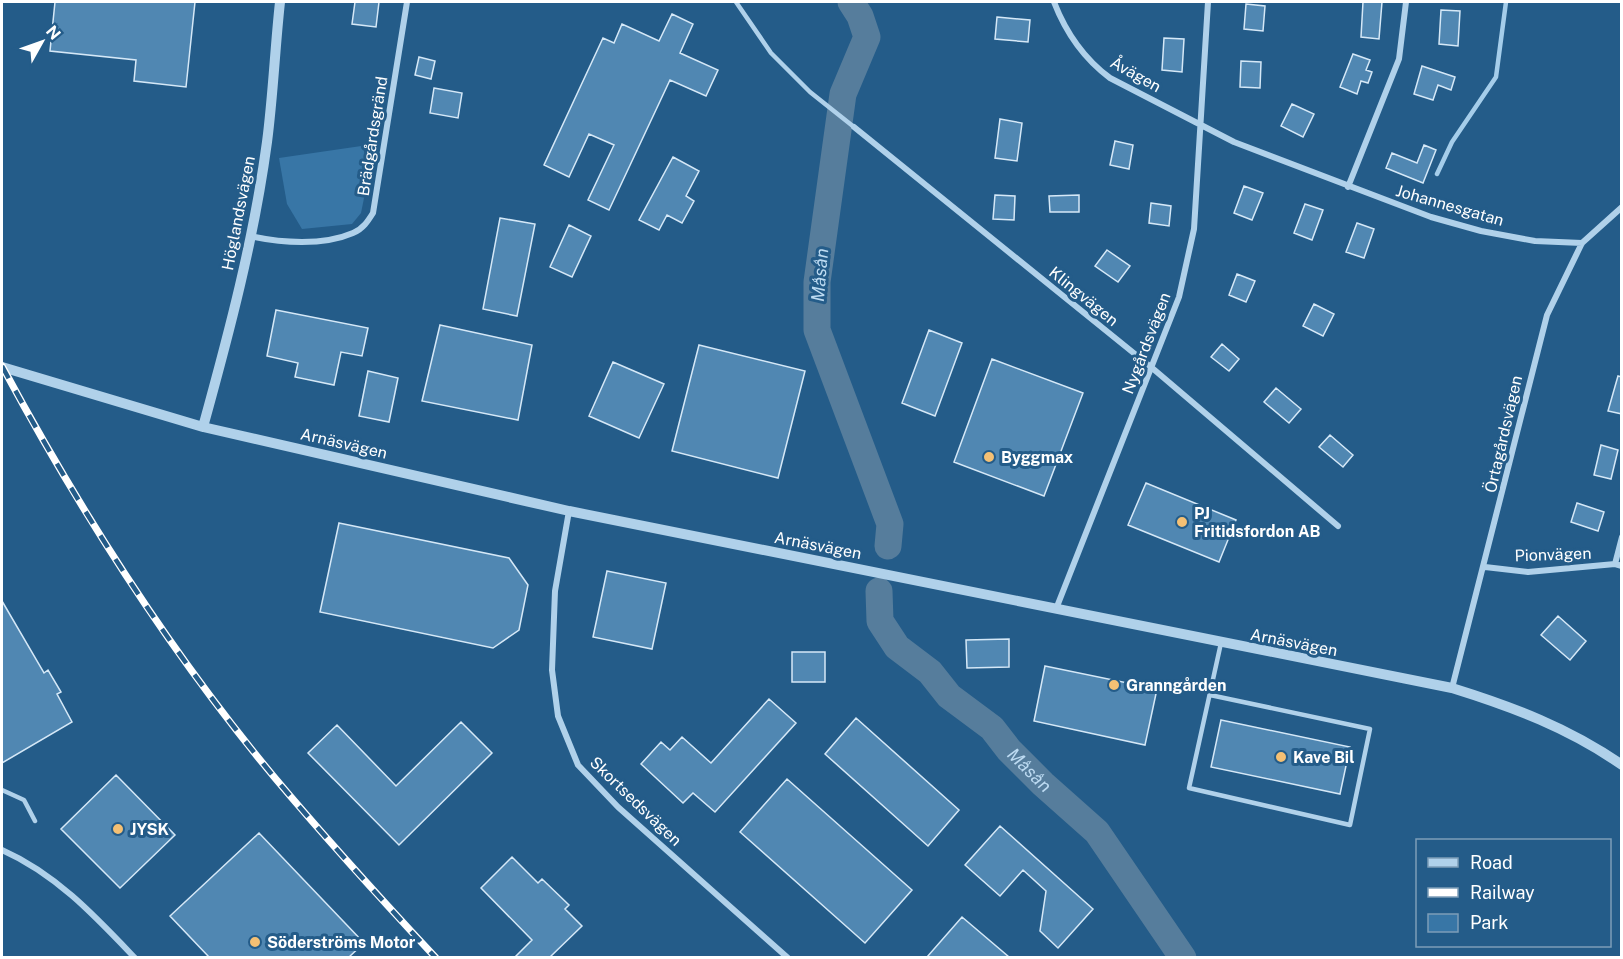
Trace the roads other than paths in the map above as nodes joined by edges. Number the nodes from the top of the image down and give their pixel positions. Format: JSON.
{"nodes":[{"id":1,"x":280,"y":2,"type":"edge"},
{"id":2,"x":408,"y":2,"type":"edge"},
{"id":3,"x":736,"y":2,"type":"edge"},
{"id":4,"x":1054,"y":2,"type":"edge"},
{"id":5,"x":1208,"y":2,"type":"edge"},
{"id":6,"x":1407,"y":2,"type":"edge"},
{"id":7,"x":1201,"y":122,"type":"junction"},
{"id":8,"x":854,"y":127,"type":"joint"},
{"id":9,"x":1348,"y":187,"type":"junction"},
{"id":10,"x":1622,"y":207,"type":"edge"},
{"id":11,"x":250,"y":236,"type":"junction"},
{"id":12,"x":1582,"y":243,"type":"junction"},
{"id":13,"x":2,"y":367,"type":"edge"},
{"id":14,"x":1151,"y":367,"type":"junction"},
{"id":15,"x":202,"y":427,"type":"junction"},
{"id":16,"x":569,"y":511,"type":"junction"},
{"id":17,"x":1338,"y":526,"type":"dead end"},
{"id":18,"x":1622,"y":537,"type":"edge"},
{"id":19,"x":1618,"y":565,"type":"edge"},
{"id":20,"x":1485,"y":567,"type":"junction"},
{"id":21,"x":1056,"y":609,"type":"junction"},
{"id":22,"x":1221,"y":643,"type":"junction"},
{"id":23,"x":1452,"y":688,"type":"junction"},
{"id":24,"x":1210,"y":695,"type":"junction"},
{"id":25,"x":1622,"y":765,"type":"edge"},
{"id":26,"x":2,"y":790,"type":"edge"},
{"id":27,"x":35,"y":821,"type":"dead end"},
{"id":28,"x":2,"y":850,"type":"edge"},
{"id":29,"x":135,"y":957,"type":"edge"},
{"id":30,"x":788,"y":957,"type":"edge"}],
"edges":[{"from":1,"to":11,"type":"street","name":"Höglandsvägen"},
{"from":2,"to":11,"type":"street","name":"Brädgårdsgränd"},
{"from":3,"to":8,"type":"lane","name":"Klingvägen"},
{"from":4,"to":7,"type":"street","name":"Åvägen"},
{"from":5,"to":7,"type":"street","name":"Nygårdsvägen"},
{"from":6,"to":9,"type":"street"},
{"from":7,"to":9,"type":"street","name":"Johannesgatan"},
{"from":7,"to":14,"type":"street","name":"Nygårdsvägen"},
{"from":8,"to":14,"type":"street","name":"Klingvägen"},
{"from":9,"to":12,"type":"street","name":"Johannesgatan"},
{"from":10,"to":12,"type":"street","name":"Örtagårdsvägen"},
{"from":11,"to":15,"type":"street","name":"Höglandsvägen"},
{"from":12,"to":20,"type":"street","name":"Örtagårdsvägen"},
{"from":13,"to":15,"type":"street","name":"Arnäsvägen"},
{"from":14,"to":17,"type":"street","name":"Klingvägen"},
{"from":14,"to":21,"type":"street","name":"Nygårdsvägen"},
{"from":15,"to":16,"type":"street","name":"Arnäsvägen"},
{"from":16,"to":21,"type":"street","name":"Arnäsvägen"},
{"from":16,"to":30,"type":"street","name":"Skortsedsvägen"},
{"from":18,"to":19,"type":"street"},
{"from":19,"to":20,"type":"street","name":"Pionvägen"},
{"from":20,"to":23,"type":"street","name":"Örtagårdsvägen"},
{"from":21,"to":22,"type":"street","name":"Arnäsvägen"},
{"from":22,"to":23,"type":"street","name":"Arnäsvägen"},
{"from":22,"to":24,"type":"lane"},
{"from":23,"to":25,"type":"street","name":"Arnäsvägen"},
{"from":24,"to":24,"type":"lane"},
{"from":26,"to":27,"type":"lane"},
{"from":28,"to":29,"type":"street"}]}
